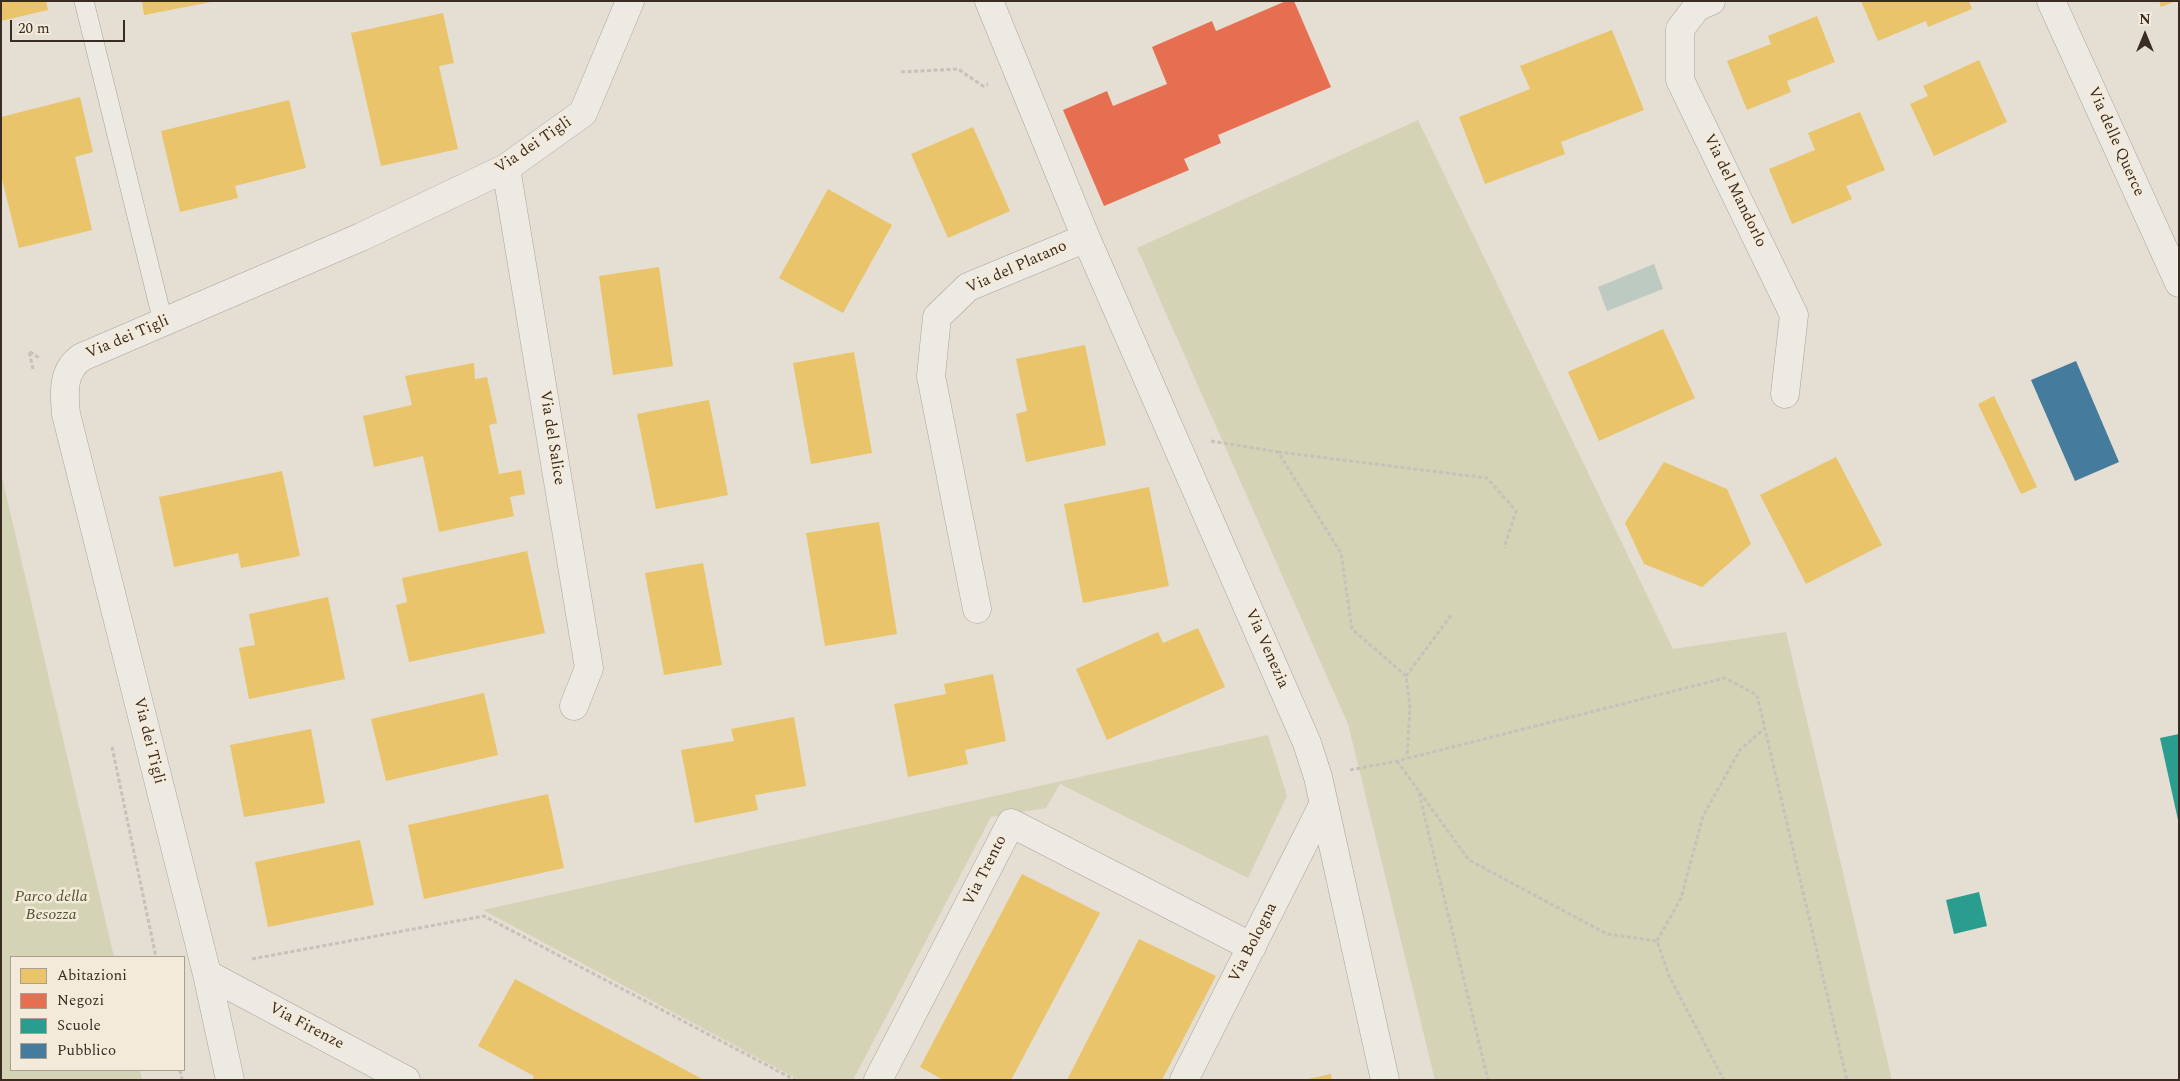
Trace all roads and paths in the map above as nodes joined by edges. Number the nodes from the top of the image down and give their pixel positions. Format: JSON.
{"nodes":[{"id":1,"x":84,"y":1,"type":"edge"},
{"id":2,"x":630,"y":1,"type":"edge"},
{"id":3,"x":988,"y":1,"type":"edge"},
{"id":4,"x":1711,"y":1,"type":"edge"},
{"id":5,"x":2051,"y":1,"type":"edge"},
{"id":6,"x":901,"y":72,"type":"dead end"},
{"id":7,"x":983,"y":86,"type":"dead end"},
{"id":8,"x":506,"y":168,"type":"junction"},
{"id":9,"x":1086,"y":238,"type":"junction"},
{"id":10,"x":2179,"y":283,"type":"edge"},
{"id":11,"x":163,"y":322,"type":"junction"},
{"id":12,"x":1785,"y":394,"type":"dead end"},
{"id":13,"x":1172,"y":434,"type":"junction"},
{"id":14,"x":1278,"y":452,"type":"junction"},
{"id":15,"x":1504,"y":548,"type":"dead end"},
{"id":16,"x":977,"y":608,"type":"dead end"},
{"id":17,"x":1452,"y":614,"type":"dead end"},
{"id":18,"x":1406,"y":676,"type":"junction"},
{"id":19,"x":574,"y":706,"type":"dead end"},
{"id":20,"x":1764,"y":729,"type":"junction"},
{"id":21,"x":1407,"y":757,"type":"junction"},
{"id":22,"x":1397,"y":761,"type":"junction"},
{"id":23,"x":1318,"y":777,"type":"junction"},
{"id":24,"x":1418,"y":790,"type":"junction"},
{"id":25,"x":1322,"y":807,"type":"junction"},
{"id":26,"x":1657,"y":941,"type":"junction"},
{"id":27,"x":1252,"y":946,"type":"junction"},
{"id":28,"x":206,"y":971,"type":"junction"},
{"id":29,"x":230,"y":1080,"type":"edge"},
{"id":30,"x":406,"y":1080,"type":"edge"},
{"id":31,"x":795,"y":1080,"type":"edge"},
{"id":32,"x":878,"y":1080,"type":"edge"},
{"id":33,"x":1184,"y":1080,"type":"edge"},
{"id":34,"x":1385,"y":1080,"type":"edge"},
{"id":35,"x":1488,"y":1080,"type":"edge"},
{"id":36,"x":1724,"y":1080,"type":"edge"},
{"id":37,"x":1847,"y":1080,"type":"edge"}],
"edges":[{"from":1,"to":11,"type":"lane"},
{"from":2,"to":8,"type":"street","name":"Via dei Tigli"},
{"from":3,"to":9,"type":"street","name":"Via del Platano"},
{"from":4,"to":12,"type":"street","name":"Via del Mandorlo"},
{"from":5,"to":10,"type":"street","name":"Via delle Querce"},
{"from":6,"to":7,"type":"path"},
{"from":8,"to":11,"type":"street","name":"Via dei Tigli"},
{"from":8,"to":19,"type":"street","name":"Via del Salice"},
{"from":9,"to":13,"type":"street","name":"Via Venezia"},
{"from":9,"to":16,"type":"street","name":"Via del Platano"},
{"from":11,"to":28,"type":"street","name":"Via dei Tigli"},
{"from":13,"to":14,"type":"path"},
{"from":13,"to":23,"type":"street","name":"Via Venezia"},
{"from":14,"to":15,"type":"path"},
{"from":14,"to":18,"type":"path"},
{"from":17,"to":18,"type":"path"},
{"from":18,"to":21,"type":"path"},
{"from":20,"to":21,"type":"path"},
{"from":20,"to":26,"type":"path"},
{"from":20,"to":37,"type":"path"},
{"from":21,"to":22,"type":"path"},
{"from":22,"to":23,"type":"path"},
{"from":22,"to":24,"type":"path"},
{"from":23,"to":25,"type":"street","name":"Via Venezia"},
{"from":24,"to":26,"type":"path"},
{"from":24,"to":35,"type":"path"},
{"from":25,"to":27,"type":"street","name":"Via Bologna"},
{"from":25,"to":34,"type":"street","name":"Via Venezia"},
{"from":26,"to":36,"type":"path"},
{"from":27,"to":32,"type":"street","name":"Via Trento"},
{"from":27,"to":33,"type":"street","name":"Via Bologna"},
{"from":28,"to":29,"type":"street","name":"Via dei Tigli"},
{"from":28,"to":30,"type":"street","name":"Via Firenze"},
{"from":28,"to":31,"type":"path"}]}
